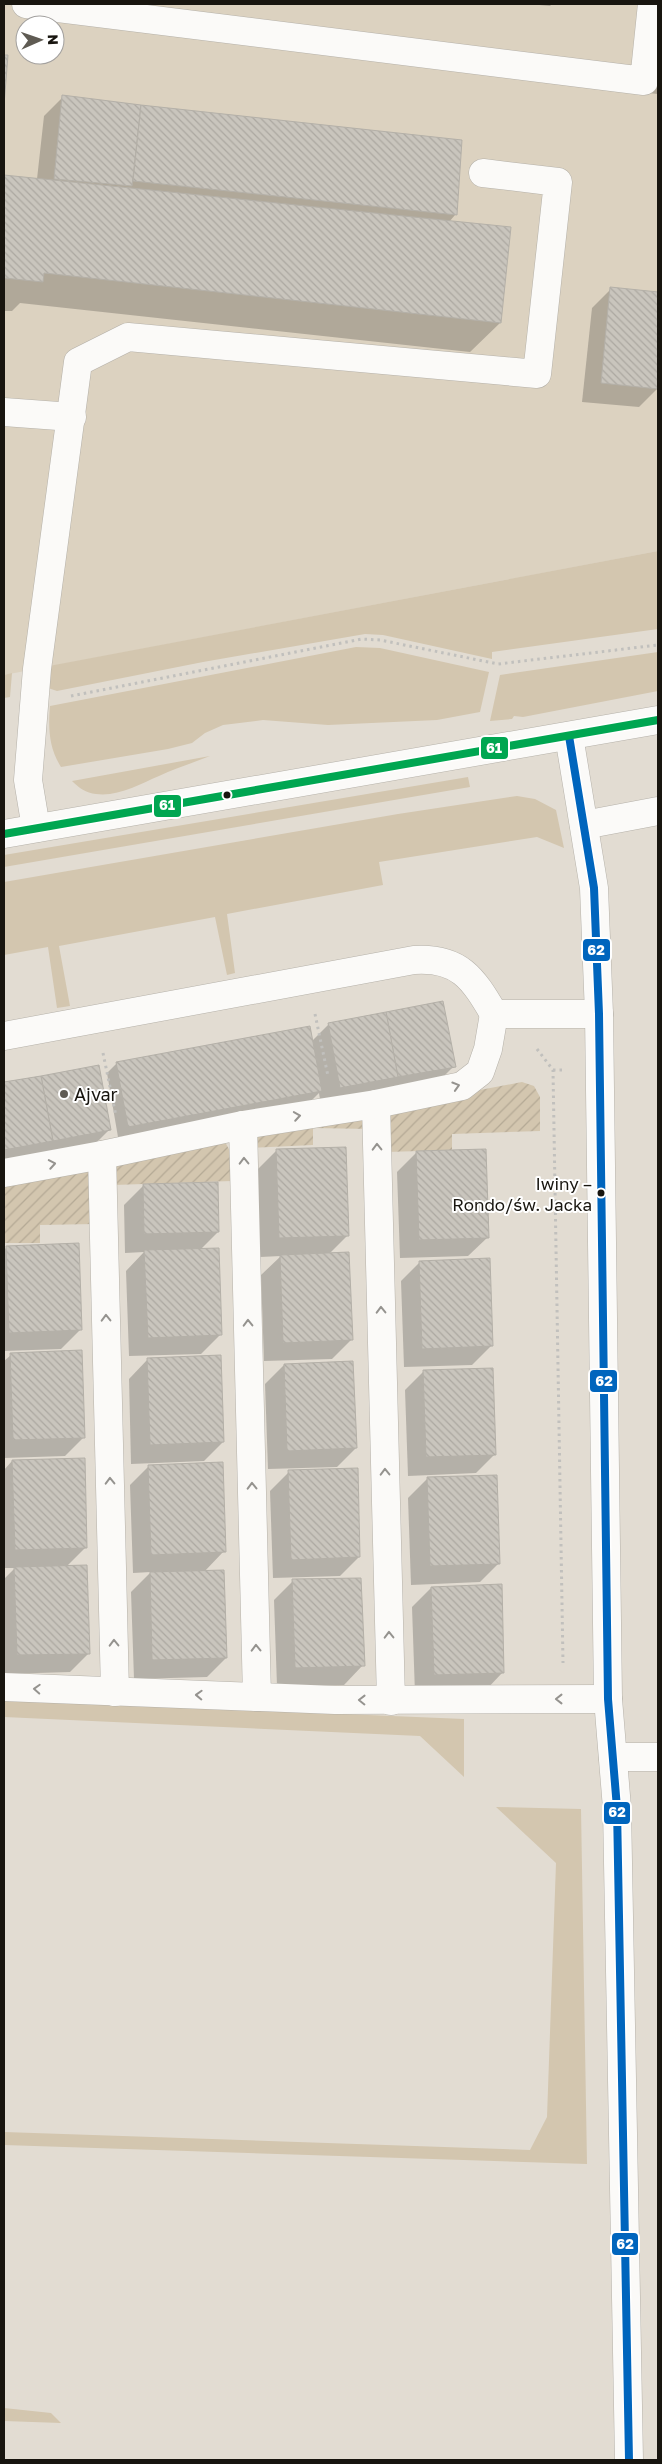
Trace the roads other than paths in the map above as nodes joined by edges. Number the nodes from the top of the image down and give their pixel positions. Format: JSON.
{"nodes":[{"id":1,"x":26,"y":4,"type":"edge"},
{"id":2,"x":652,"y":4,"type":"edge"},
{"id":3,"x":200,"y":15,"type":"edge"},
{"id":4,"x":483,"y":173,"type":"dead end"},
{"id":5,"x":4,"y":412,"type":"edge"},
{"id":6,"x":72,"y":418,"type":"junction"},
{"id":7,"x":658,"y":720,"type":"edge"},
{"id":8,"x":569,"y":736,"type":"junction"},
{"id":9,"x":658,"y":811,"type":"edge"},
{"id":10,"x":584,"y":825,"type":"junction"},
{"id":11,"x":36,"y":828,"type":"junction"},
{"id":12,"x":4,"y":834,"type":"edge"},
{"id":13,"x":599,"y":1014,"type":"junction"},
{"id":14,"x":492,"y":1023,"type":"junction"},
{"id":15,"x":4,"y":1036,"type":"edge"},
{"id":16,"x":376,"y":1104,"type":"junction"},
{"id":17,"x":243,"y":1125,"type":"junction"},
{"id":18,"x":113,"y":1153,"type":"junction"},
{"id":19,"x":4,"y":1173,"type":"edge"},
{"id":20,"x":4,"y":1687,"type":"edge"},
{"id":21,"x":115,"y":1692,"type":"junction"},
{"id":22,"x":257,"y":1697,"type":"junction"},
{"id":23,"x":608,"y":1699,"type":"junction"},
{"id":24,"x":391,"y":1701,"type":"junction"},
{"id":25,"x":613,"y":1757,"type":"junction"},
{"id":26,"x":658,"y":1757,"type":"edge"},
{"id":27,"x":629,"y":2460,"type":"edge"}],
"edges":[{"from":1,"to":3,"type":"street"},
{"from":2,"to":3,"type":"street"},
{"from":4,"to":6,"type":"street"},
{"from":5,"to":6,"type":"street"},
{"from":6,"to":11,"type":"street"},
{"from":7,"to":8,"type":"street"},
{"from":8,"to":10,"type":"street"},
{"from":8,"to":11,"type":"street"},
{"from":9,"to":10,"type":"street"},
{"from":10,"to":13,"type":"street"},
{"from":11,"to":12,"type":"street"},
{"from":13,"to":14,"type":"street"},
{"from":13,"to":23,"type":"street"},
{"from":14,"to":15,"type":"street"},
{"from":16,"to":14,"type":"street","one_way":true},
{"from":17,"to":16,"type":"street","one_way":true},
{"from":24,"to":16,"type":"street","one_way":true},
{"from":17,"to":18,"type":"street"},
{"from":22,"to":17,"type":"street","one_way":true},
{"from":19,"to":18,"type":"street","one_way":true},
{"from":21,"to":18,"type":"street","one_way":true},
{"from":21,"to":20,"type":"street","one_way":true},
{"from":22,"to":21,"type":"street","one_way":true},
{"from":24,"to":22,"type":"street","one_way":true},
{"from":23,"to":24,"type":"street","one_way":true},
{"from":23,"to":25,"type":"street"},
{"from":25,"to":26,"type":"street"},
{"from":25,"to":27,"type":"street"}]}
